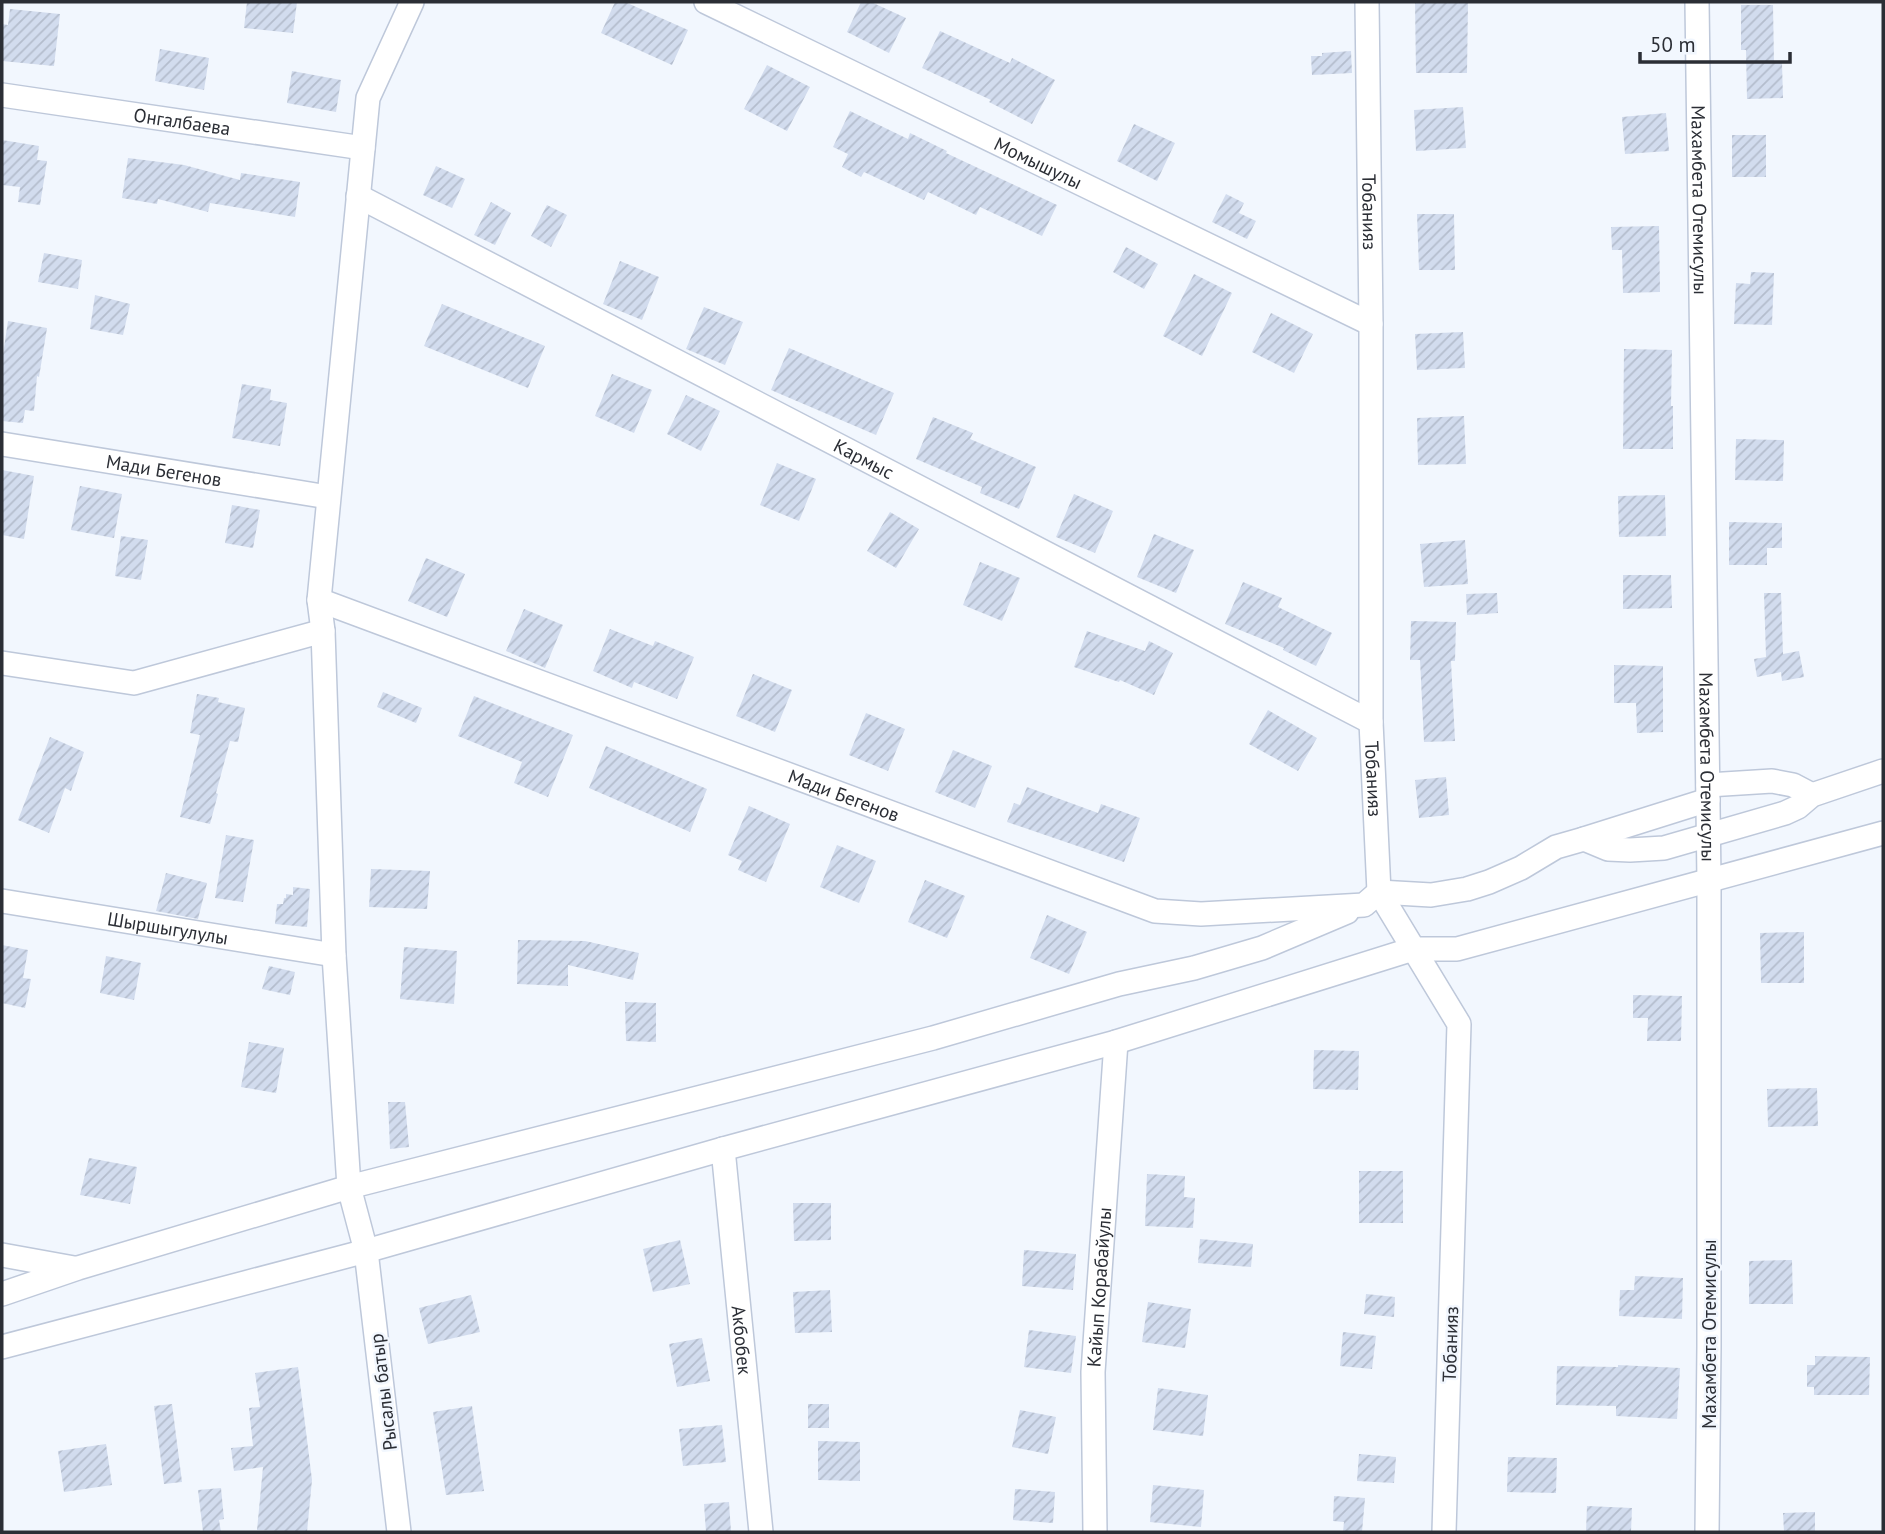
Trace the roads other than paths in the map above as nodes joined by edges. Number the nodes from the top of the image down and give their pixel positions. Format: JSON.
{"nodes":[{"id":1,"x":412,"y":2,"type":"edge"},
{"id":2,"x":706,"y":2,"type":"edge"},
{"id":3,"x":1367,"y":2,"type":"edge"},
{"id":4,"x":1697,"y":2,"type":"edge"},
{"id":5,"x":2,"y":95,"type":"edge"},
{"id":6,"x":363,"y":148,"type":"junction"},
{"id":7,"x":358,"y":195,"type":"junction"},
{"id":8,"x":1371,"y":324,"type":"junction"},
{"id":9,"x":2,"y":444,"type":"edge"},
{"id":10,"x":328,"y":497,"type":"junction"},
{"id":11,"x":319,"y":600,"type":"junction"},
{"id":12,"x":323,"y":631,"type":"junction"},
{"id":13,"x":2,"y":663,"type":"edge"},
{"id":14,"x":1371,"y":722,"type":"junction"},
{"id":15,"x":1883,"y":771,"type":"edge"},
{"id":16,"x":1708,"y":792,"type":"junction"},
{"id":17,"x":1812,"y":795,"type":"junction"},
{"id":18,"x":1883,"y":833,"type":"edge"},
{"id":19,"x":1709,"y":834,"type":"junction"},
{"id":20,"x":1584,"y":839,"type":"junction"},
{"id":21,"x":1709,"y":880,"type":"junction"},
{"id":22,"x":1372,"y":898,"type":"junction"},
{"id":23,"x":2,"y":901,"type":"edge"},
{"id":24,"x":1413,"y":949,"type":"junction"},
{"id":25,"x":334,"y":956,"type":"junction"},
{"id":26,"x":1116,"y":1042,"type":"junction"},
{"id":27,"x":723,"y":1149,"type":"junction"},
{"id":28,"x":349,"y":1187,"type":"junction"},
{"id":29,"x":366,"y":1251,"type":"junction"},
{"id":30,"x":2,"y":1255,"type":"edge"},
{"id":31,"x":78,"y":1268,"type":"junction"},
{"id":32,"x":2,"y":1294,"type":"edge"},
{"id":33,"x":2,"y":1347,"type":"edge"},
{"id":34,"x":399,"y":1532,"type":"edge"},
{"id":35,"x":761,"y":1532,"type":"edge"},
{"id":36,"x":1095,"y":1532,"type":"edge"},
{"id":37,"x":1444,"y":1532,"type":"edge"},
{"id":38,"x":1707,"y":1532,"type":"edge"}],
"edges":[{"from":1,"to":6,"type":"street","name":"Рысалы батыр"},
{"from":2,"to":8,"type":"street","name":"Момышулы"},
{"from":3,"to":8,"type":"street","name":"Тобанияз"},
{"from":4,"to":16,"type":"street","name":"Махамбета Отемисулы"},
{"from":5,"to":6,"type":"street","name":"Онгалбаева"},
{"from":6,"to":7,"type":"street","name":"Рысалы батыр"},
{"from":7,"to":10,"type":"street","name":"Рысалы батыр"},
{"from":7,"to":14,"type":"street","name":"Кармыс"},
{"from":8,"to":14,"type":"street","name":"Тобанияз"},
{"from":9,"to":10,"type":"street","name":"Мади Бегенов"},
{"from":10,"to":11,"type":"street","name":"Рысалы батыр"},
{"from":11,"to":12,"type":"street","name":"Рысалы батыр"},
{"from":11,"to":22,"type":"street","name":"Мади Бегенов"},
{"from":12,"to":13,"type":"street"},
{"from":12,"to":25,"type":"street","name":"Рысалы батыр"},
{"from":14,"to":22,"type":"street","name":"Тобанияз"},
{"from":15,"to":17,"type":"street"},
{"from":16,"to":17,"type":"street","name":"Мади Бегенов"},
{"from":16,"to":19,"type":"street","name":"Махамбета Отемисулы"},
{"from":16,"to":20,"type":"street","name":"Мади Бегенов"},
{"from":17,"to":19,"type":"street"},
{"from":18,"to":21,"type":"street"},
{"from":19,"to":20,"type":"street"},
{"from":19,"to":21,"type":"street","name":"Махамбета Отемисулы"},
{"from":20,"to":22,"type":"street","name":"Мади Бегенов"},
{"from":21,"to":24,"type":"street"},
{"from":21,"to":38,"type":"street","name":"Махамбета Отемисулы"},
{"from":22,"to":24,"type":"street","name":"Тобанияз"},
{"from":22,"to":28,"type":"street"},
{"from":23,"to":25,"type":"street","name":"Шыршыгулулы"},
{"from":24,"to":26,"type":"street"},
{"from":24,"to":37,"type":"street","name":"Тобанияз"},
{"from":25,"to":28,"type":"street","name":"Рысалы батыр"},
{"from":26,"to":27,"type":"street"},
{"from":26,"to":36,"type":"street","name":"Кайып Корабайулы"},
{"from":27,"to":29,"type":"street"},
{"from":27,"to":35,"type":"street","name":"Акбобек"},
{"from":28,"to":29,"type":"street","name":"Рысалы батыр"},
{"from":28,"to":31,"type":"street"},
{"from":29,"to":33,"type":"street"},
{"from":29,"to":34,"type":"street","name":"Рысалы батыр"},
{"from":30,"to":31,"type":"street"},
{"from":31,"to":32,"type":"street"}]}
